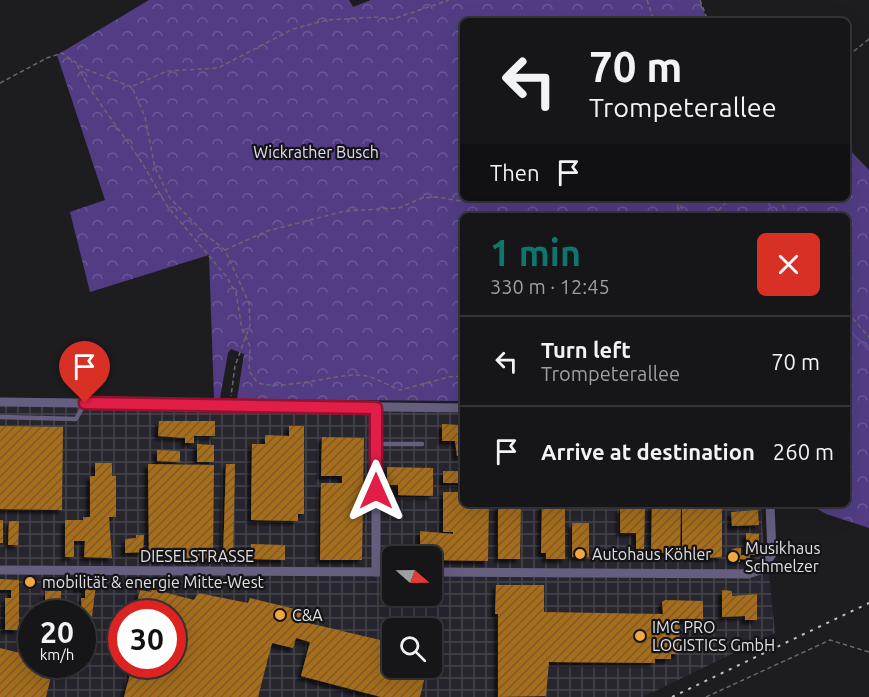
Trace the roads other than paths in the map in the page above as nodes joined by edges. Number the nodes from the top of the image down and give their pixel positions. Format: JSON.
{"nodes":[{"id":1,"x":0,"y":402,"type":"edge"},
{"id":2,"x":85,"y":403,"type":"junction"},
{"id":3,"x":376,"y":408,"type":"junction"},
{"id":4,"x":460,"y":408,"type":"edge"},
{"id":5,"x":0,"y":417,"type":"edge"},
{"id":6,"x":376,"y":444,"type":"junction"},
{"id":7,"x":422,"y":444,"type":"dead end"},
{"id":8,"x":770,"y":507,"type":"edge"},
{"id":9,"x":0,"y":570,"type":"edge"},
{"id":10,"x":376,"y":572,"type":"junction"},
{"id":11,"x":382,"y":572,"type":"edge"},
{"id":12,"x":442,"y":572,"type":"edge"}],
"edges":[{"from":1,"to":2,"type":"street"},
{"from":2,"to":3,"type":"street"},
{"from":2,"to":5,"type":"lane"},
{"from":3,"to":4,"type":"street"},
{"from":3,"to":6,"type":"street"},
{"from":6,"to":7,"type":"lane"},
{"from":6,"to":10,"type":"street"},
{"from":8,"to":12,"type":"street"},
{"from":9,"to":10,"type":"street","name":"DIESELSTRASSE"},
{"from":10,"to":11,"type":"street","name":"DIESELSTRASSE"}]}
